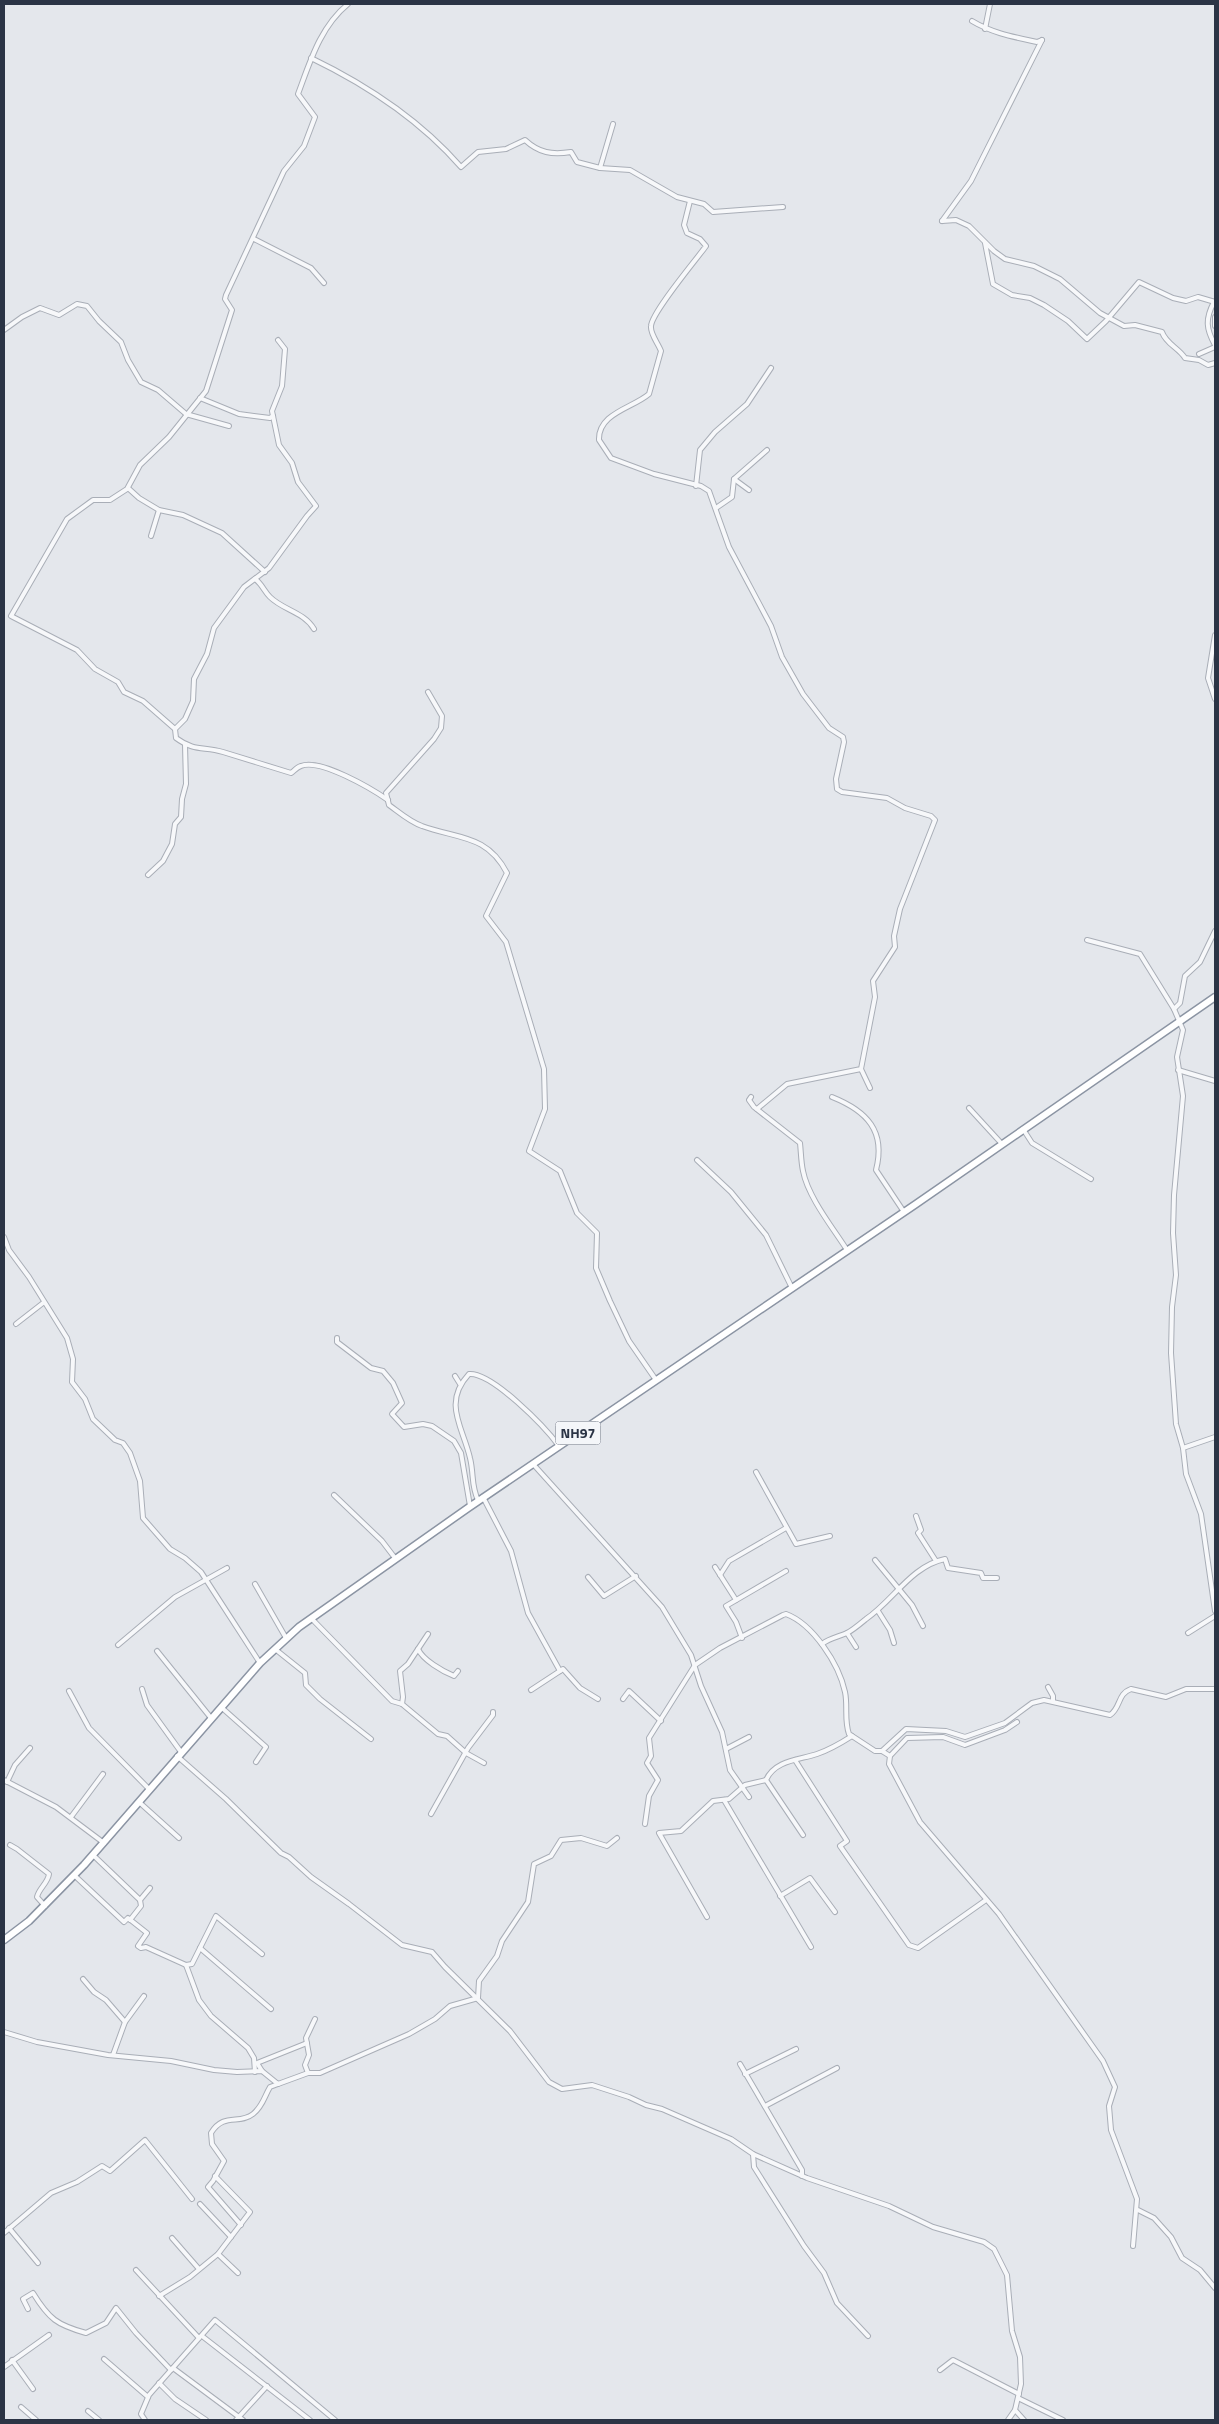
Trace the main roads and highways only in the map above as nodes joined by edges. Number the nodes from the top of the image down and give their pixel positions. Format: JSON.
{"nodes":[{"id":1,"x":1215,"y":998,"type":"edge"},
{"id":2,"x":4,"y":1940,"type":"edge"}],
"edges":[{"from":1,"to":2,"type":"highway","number":"NH97"}]}
